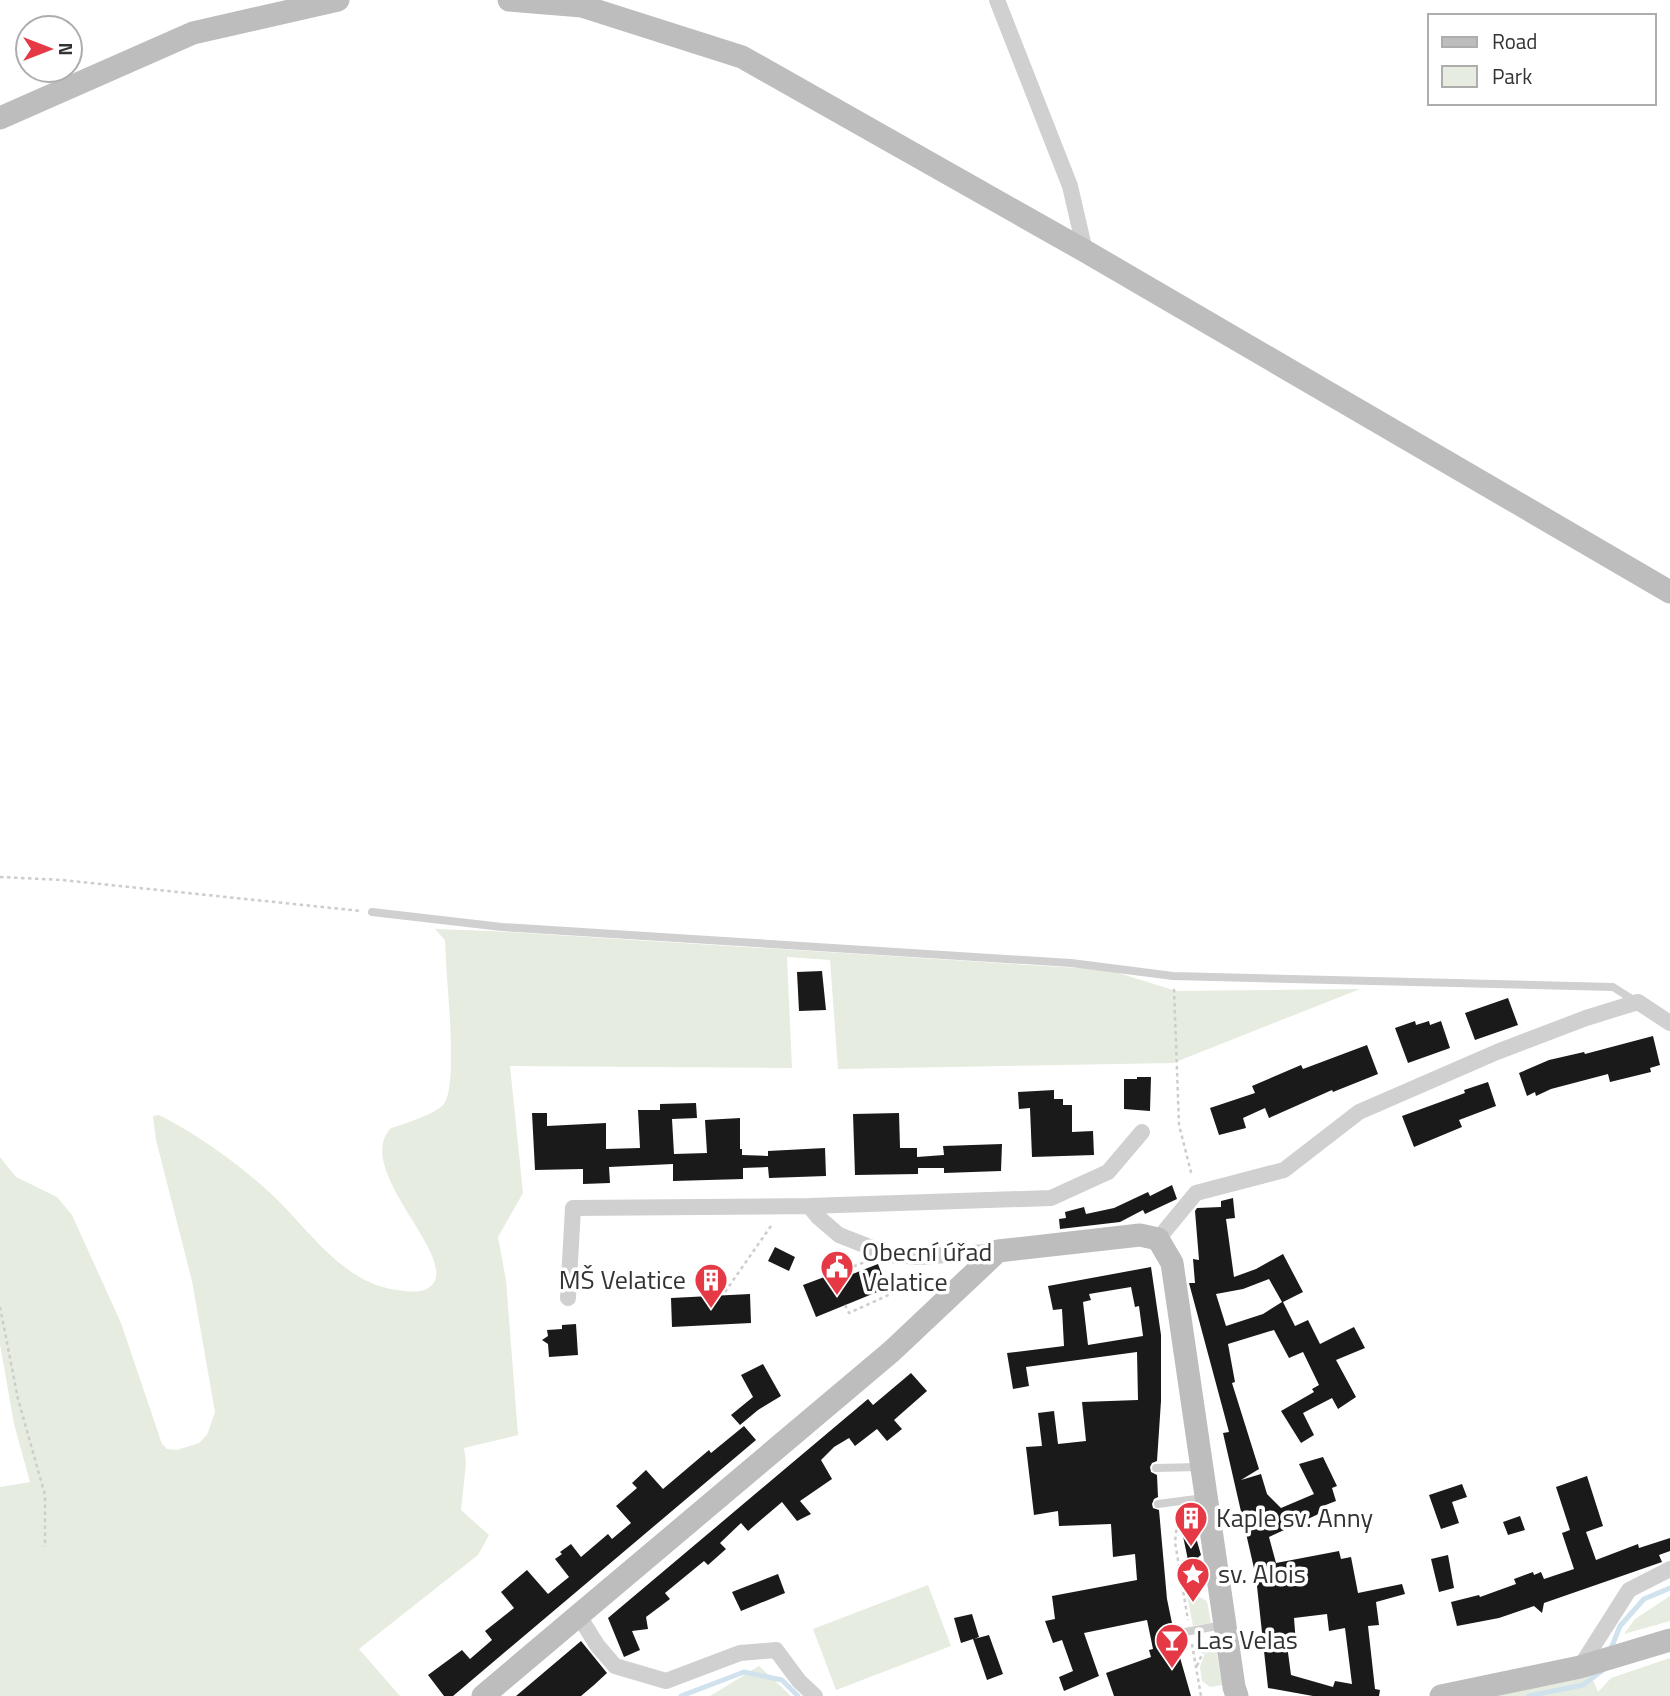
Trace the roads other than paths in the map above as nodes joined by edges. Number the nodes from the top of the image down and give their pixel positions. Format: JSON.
{"nodes":[{"id":1,"x":338,"y":0,"type":"edge"},
{"id":2,"x":509,"y":0,"type":"edge"},
{"id":3,"x":997,"y":0,"type":"edge"},
{"id":4,"x":0,"y":118,"type":"edge"},
{"id":5,"x":1085,"y":251,"type":"junction"},
{"id":6,"x":1670,"y":592,"type":"edge"},
{"id":7,"x":372,"y":912,"type":"road end"},
{"id":8,"x":1638,"y":1002,"type":"junction"},
{"id":9,"x":1670,"y":1023,"type":"edge"},
{"id":10,"x":1142,"y":1132,"type":"dead end"},
{"id":11,"x":809,"y":1206,"type":"junction"},
{"id":12,"x":1158,"y":1239,"type":"junction"},
{"id":13,"x":998,"y":1251,"type":"junction"},
{"id":14,"x":568,"y":1298,"type":"dead end"},
{"id":15,"x":1202,"y":1467,"type":"junction"},
{"id":16,"x":1156,"y":1468,"type":"dead end"},
{"id":17,"x":1207,"y":1502,"type":"junction"},
{"id":18,"x":1158,"y":1504,"type":"dead end"},
{"id":19,"x":1670,"y":1569,"type":"edge"},
{"id":20,"x":579,"y":1616,"type":"junction"},
{"id":21,"x":1219,"y":1626,"type":"junction"},
{"id":22,"x":1174,"y":1634,"type":"dead end"},
{"id":23,"x":1670,"y":1640,"type":"edge"},
{"id":24,"x":1589,"y":1664,"type":"junction"},
{"id":25,"x":483,"y":1696,"type":"edge"},
{"id":26,"x":815,"y":1696,"type":"edge"},
{"id":27,"x":1237,"y":1696,"type":"edge"},
{"id":28,"x":1441,"y":1696,"type":"edge"}],
"edges":[{"from":1,"to":4,"type":"street"},
{"from":2,"to":5,"type":"street"},
{"from":3,"to":5,"type":"street"},
{"from":5,"to":6,"type":"street"},
{"from":7,"to":8,"type":"lane"},
{"from":8,"to":9,"type":"street"},
{"from":8,"to":12,"type":"street"},
{"from":10,"to":11,"type":"street"},
{"from":11,"to":13,"type":"street"},
{"from":11,"to":14,"type":"street"},
{"from":12,"to":13,"type":"street"},
{"from":12,"to":15,"type":"street"},
{"from":13,"to":20,"type":"street"},
{"from":15,"to":16,"type":"lane"},
{"from":15,"to":17,"type":"street"},
{"from":17,"to":18,"type":"lane"},
{"from":17,"to":21,"type":"street"},
{"from":19,"to":24,"type":"street"},
{"from":20,"to":25,"type":"street"},
{"from":20,"to":26,"type":"street"},
{"from":21,"to":22,"type":"lane"},
{"from":21,"to":27,"type":"street"},
{"from":23,"to":24,"type":"street"},
{"from":24,"to":28,"type":"street"}]}
